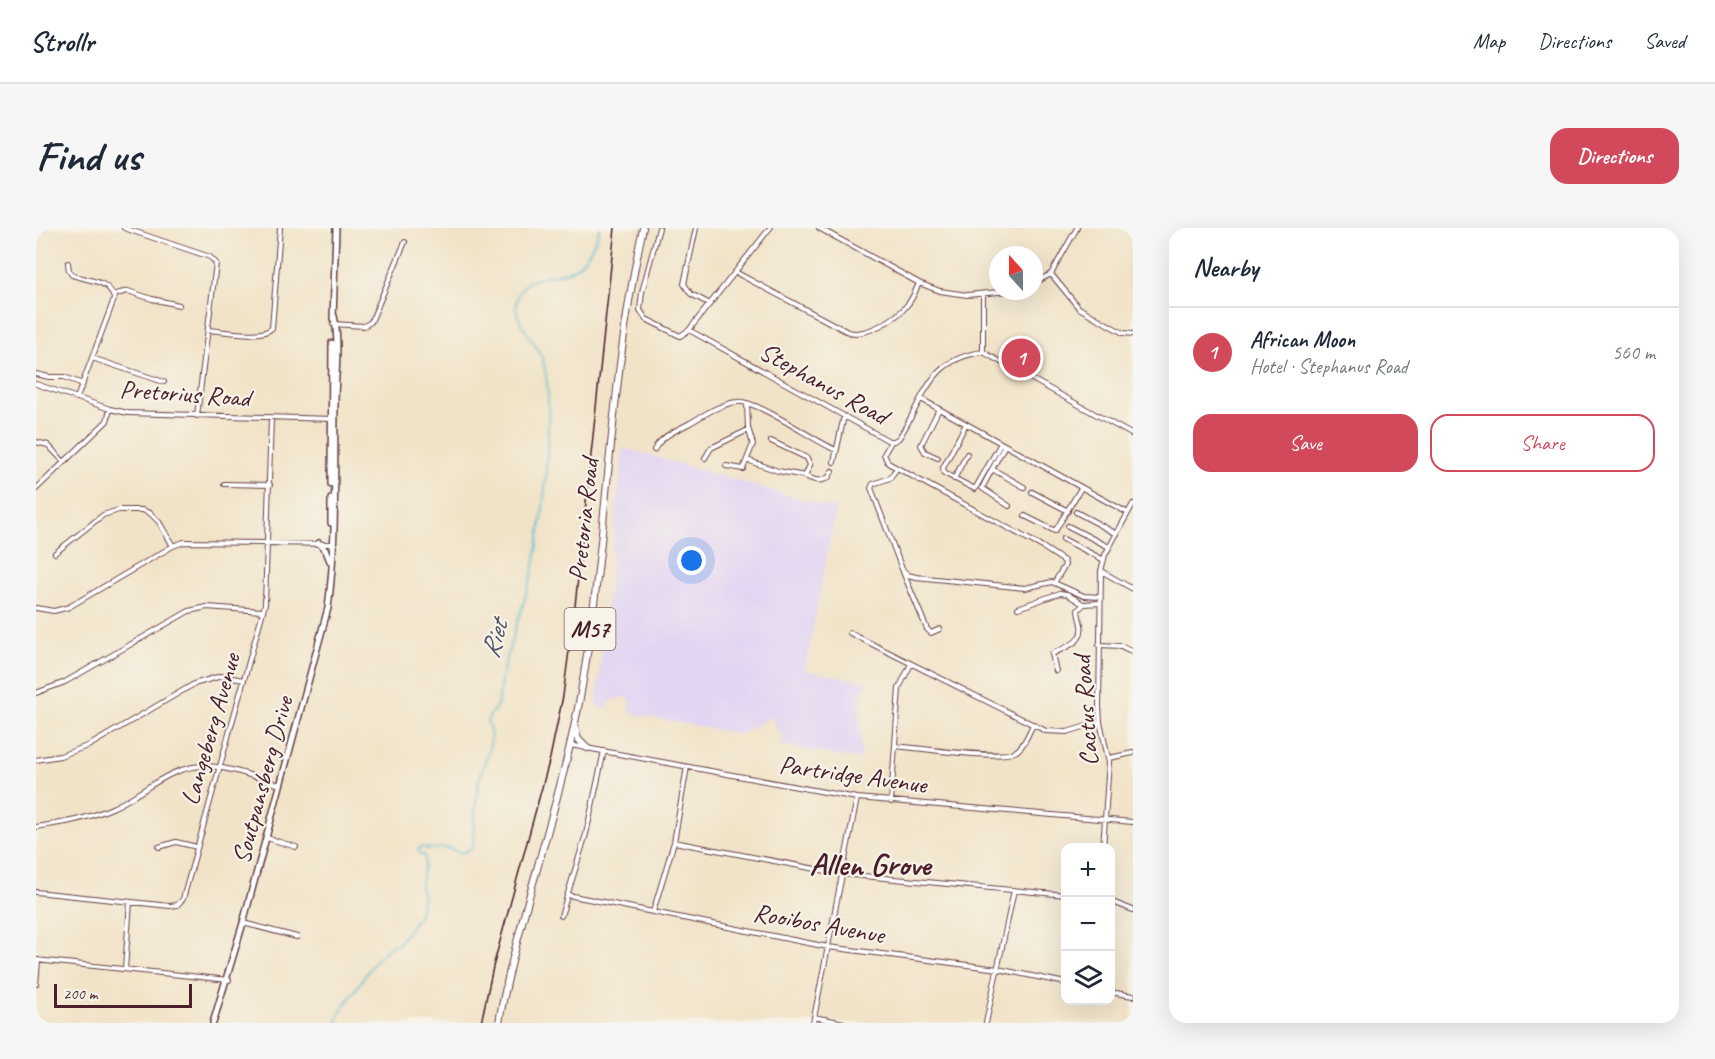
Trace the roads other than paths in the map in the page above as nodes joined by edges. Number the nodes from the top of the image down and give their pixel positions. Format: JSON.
{"nodes":[{"id":1,"x":123,"y":228,"type":"edge"},
{"id":2,"x":280,"y":228,"type":"edge"},
{"id":3,"x":336,"y":228,"type":"edge"},
{"id":4,"x":643,"y":228,"type":"edge"},
{"id":5,"x":658,"y":228,"type":"edge"},
{"id":6,"x":696,"y":228,"type":"edge"},
{"id":7,"x":770,"y":228,"type":"edge"},
{"id":8,"x":819,"y":228,"type":"edge"},
{"id":9,"x":1077,"y":228,"type":"edge"},
{"id":10,"x":405,"y":242,"type":"dead end"},
{"id":11,"x":68,"y":263,"type":"dead end"},
{"id":12,"x":735,"y":272,"type":"junction"},
{"id":13,"x":1051,"y":274,"type":"junction"},
{"id":14,"x":1043,"y":278,"type":"edge"},
{"id":15,"x":919,"y":283,"type":"junction"},
{"id":16,"x":989,"y":294,"type":"edge"},
{"id":17,"x":982,"y":295,"type":"junction"},
{"id":18,"x":114,"y":296,"type":"junction"},
{"id":19,"x":710,"y":304,"type":"junction"},
{"id":20,"x":179,"y":305,"type":"dead end"},
{"id":21,"x":334,"y":324,"type":"junction"},
{"id":22,"x":208,"y":330,"type":"junction"},
{"id":23,"x":689,"y":330,"type":"junction"},
{"id":24,"x":1133,"y":334,"type":"edge"},
{"id":25,"x":983,"y":352,"type":"junction"},
{"id":26,"x":92,"y":358,"type":"junction"},
{"id":27,"x":36,"y":374,"type":"edge"},
{"id":28,"x":164,"y":382,"type":"dead end"},
{"id":29,"x":36,"y":384,"type":"edge"},
{"id":30,"x":83,"y":384,"type":"junction"},
{"id":31,"x":77,"y":398,"type":"junction"},
{"id":32,"x":921,"y":399,"type":"junction"},
{"id":33,"x":747,"y":403,"type":"junction"},
{"id":34,"x":110,"y":409,"type":"junction"},
{"id":35,"x":939,"y":409,"type":"junction"},
{"id":36,"x":197,"y":416,"type":"junction"},
{"id":37,"x":844,"y":416,"type":"junction"},
{"id":38,"x":271,"y":418,"type":"junction"},
{"id":39,"x":333,"y":419,"type":"junction"},
{"id":40,"x":966,"y":424,"type":"junction"},
{"id":41,"x":748,"y":430,"type":"junction"},
{"id":42,"x":1133,"y":435,"type":"edge"},
{"id":43,"x":771,"y":441,"type":"dead end"},
{"id":44,"x":891,"y":441,"type":"junction"},
{"id":45,"x":36,"y":442,"type":"edge"},
{"id":46,"x":1003,"y":444,"type":"junction"},
{"id":47,"x":654,"y":450,"type":"dead end"},
{"id":48,"x":836,"y":450,"type":"junction"},
{"id":49,"x":967,"y":454,"type":"dead end"},
{"id":50,"x":705,"y":458,"type":"dead end"},
{"id":51,"x":938,"y":458,"type":"dead end"},
{"id":52,"x":747,"y":460,"type":"junction"},
{"id":53,"x":64,"y":462,"type":"junction"},
{"id":54,"x":834,"y":462,"type":"dead end"},
{"id":55,"x":726,"y":465,"type":"dead end"},
{"id":56,"x":897,"y":468,"type":"junction"},
{"id":57,"x":992,"y":469,"type":"junction"},
{"id":58,"x":832,"y":471,"type":"dead end"},
{"id":59,"x":805,"y":476,"type":"junction"},
{"id":60,"x":954,"y":479,"type":"junction"},
{"id":61,"x":224,"y":484,"type":"dead end"},
{"id":62,"x":270,"y":485,"type":"junction"},
{"id":63,"x":1024,"y":487,"type":"dead end"},
{"id":64,"x":1081,"y":488,"type":"junction"},
{"id":65,"x":36,"y":489,"type":"edge"},
{"id":66,"x":1032,"y":492,"type":"dead end"},
{"id":67,"x":1133,"y":504,"type":"edge"},
{"id":68,"x":1009,"y":506,"type":"dead end"},
{"id":69,"x":1068,"y":511,"type":"junction"},
{"id":70,"x":1076,"y":512,"type":"dead end"},
{"id":71,"x":1128,"y":513,"type":"junction"},
{"id":72,"x":1025,"y":516,"type":"dead end"},
{"id":73,"x":1068,"y":526,"type":"dead end"},
{"id":74,"x":1117,"y":534,"type":"junction"},
{"id":75,"x":1063,"y":539,"type":"dead end"},
{"id":76,"x":268,"y":542,"type":"junction"},
{"id":77,"x":319,"y":543,"type":"junction"},
{"id":78,"x":332,"y":544,"type":"junction"},
{"id":79,"x":173,"y":546,"type":"junction"},
{"id":80,"x":1109,"y":547,"type":"junction"},
{"id":81,"x":55,"y":553,"type":"dead end"},
{"id":82,"x":1104,"y":560,"type":"junction"},
{"id":83,"x":330,"y":561,"type":"junction"},
{"id":84,"x":903,"y":571,"type":"junction"},
{"id":85,"x":1101,"y":572,"type":"junction"},
{"id":86,"x":1054,"y":583,"type":"junction"},
{"id":87,"x":1133,"y":589,"type":"edge"},
{"id":88,"x":330,"y":595,"type":"junction"},
{"id":89,"x":1100,"y":597,"type":"junction"},
{"id":90,"x":1100,"y":603,"type":"junction"},
{"id":91,"x":1084,"y":604,"type":"junction"},
{"id":92,"x":36,"y":608,"type":"edge"},
{"id":93,"x":1018,"y":608,"type":"dead end"},
{"id":94,"x":262,"y":611,"type":"junction"},
{"id":95,"x":940,"y":628,"type":"dead end"},
{"id":96,"x":850,"y":633,"type":"dead end"},
{"id":97,"x":1099,"y":645,"type":"junction"},
{"id":98,"x":1133,"y":652,"type":"edge"},
{"id":99,"x":911,"y":664,"type":"junction"},
{"id":100,"x":1056,"y":671,"type":"dead end"},
{"id":101,"x":244,"y":680,"type":"junction"},
{"id":102,"x":36,"y":693,"type":"edge"},
{"id":103,"x":1100,"y":722,"type":"junction"},
{"id":104,"x":574,"y":724,"type":"junction"},
{"id":105,"x":1033,"y":725,"type":"junction"},
{"id":106,"x":570,"y":745,"type":"junction"},
{"id":107,"x":895,"y":747,"type":"junction"},
{"id":108,"x":587,"y":748,"type":"junction"},
{"id":109,"x":604,"y":751,"type":"junction"},
{"id":110,"x":1133,"y":753,"type":"edge"},
{"id":111,"x":1109,"y":758,"type":"junction"},
{"id":112,"x":36,"y":760,"type":"edge"},
{"id":113,"x":687,"y":767,"type":"junction"},
{"id":114,"x":219,"y":768,"type":"junction"},
{"id":115,"x":281,"y":785,"type":"junction"},
{"id":116,"x":857,"y":798,"type":"junction"},
{"id":117,"x":891,"y":802,"type":"junction"},
{"id":118,"x":1105,"y":819,"type":"junction"},
{"id":119,"x":1133,"y":822,"type":"edge"},
{"id":120,"x":36,"y":827,"type":"edge"},
{"id":121,"x":267,"y":838,"type":"junction"},
{"id":122,"x":674,"y":842,"type":"junction"},
{"id":123,"x":1103,"y":843,"type":"edge"},
{"id":124,"x":159,"y":847,"type":"dead end"},
{"id":125,"x":197,"y":847,"type":"junction"},
{"id":126,"x":296,"y":847,"type":"dead end"},
{"id":127,"x":842,"y":874,"type":"junction"},
{"id":128,"x":1014,"y":890,"type":"junction"},
{"id":129,"x":36,"y":892,"type":"edge"},
{"id":130,"x":1061,"y":894,"type":"edge"},
{"id":131,"x":568,"y":895,"type":"junction"},
{"id":132,"x":130,"y":902,"type":"junction"},
{"id":133,"x":1115,"y":903,"type":"edge"},
{"id":134,"x":1133,"y":910,"type":"edge"},
{"id":135,"x":653,"y":912,"type":"junction"},
{"id":136,"x":561,"y":916,"type":"dead end"},
{"id":137,"x":243,"y":923,"type":"junction"},
{"id":138,"x":297,"y":937,"type":"dead end"},
{"id":139,"x":828,"y":947,"type":"junction"},
{"id":140,"x":37,"y":960,"type":"edge"},
{"id":141,"x":125,"y":969,"type":"junction"},
{"id":142,"x":998,"y":969,"type":"junction"},
{"id":143,"x":228,"y":978,"type":"junction"},
{"id":144,"x":1061,"y":982,"type":"edge"},
{"id":145,"x":36,"y":984,"type":"edge"},
{"id":146,"x":1115,"y":993,"type":"edge"},
{"id":147,"x":1133,"y":996,"type":"edge"},
{"id":148,"x":814,"y":1017,"type":"junction"},
{"id":149,"x":215,"y":1023,"type":"edge"},
{"id":150,"x":499,"y":1023,"type":"edge"},
{"id":151,"x":813,"y":1023,"type":"edge"},
{"id":152,"x":844,"y":1023,"type":"edge"},
{"id":153,"x":986,"y":1023,"type":"edge"}],
"edges":[{"from":1,"to":22,"type":"street"},
{"from":2,"to":22,"type":"street"},
{"from":3,"to":21,"type":"street","name":"Soutpansberg Drive"},
{"from":4,"to":104,"type":"main road","name":"Pretoria Road","number":"M57"},
{"from":5,"to":23,"type":"street"},
{"from":6,"to":19,"type":"street"},
{"from":7,"to":12,"type":"street"},
{"from":8,"to":15,"type":"street"},
{"from":9,"to":13,"type":"street"},
{"from":10,"to":21,"type":"street"},
{"from":11,"to":18,"type":"street"},
{"from":12,"to":15,"type":"street"},
{"from":12,"to":19,"type":"street"},
{"from":13,"to":14,"type":"street"},
{"from":13,"to":24,"type":"street"},
{"from":15,"to":17,"type":"street"},
{"from":16,"to":17,"type":"street"},
{"from":17,"to":25,"type":"street"},
{"from":18,"to":20,"type":"street"},
{"from":18,"to":26,"type":"street"},
{"from":19,"to":23,"type":"street"},
{"from":21,"to":39,"type":"street","name":"Soutpansberg Drive"},
{"from":22,"to":36,"type":"street"},
{"from":23,"to":37,"type":"street","name":"Stephanus Road"},
{"from":25,"to":32,"type":"street","name":"Stephanus Road"},
{"from":25,"to":42,"type":"street"},
{"from":26,"to":28,"type":"street"},
{"from":26,"to":30,"type":"street"},
{"from":27,"to":30,"type":"street"},
{"from":29,"to":31,"type":"street","name":"Pretorius Road"},
{"from":30,"to":31,"type":"street"},
{"from":31,"to":34,"type":"street","name":"Pretorius Road"},
{"from":32,"to":35,"type":"street"},
{"from":32,"to":44,"type":"street","name":"Stephanus Road"},
{"from":33,"to":41,"type":"street"},
{"from":33,"to":47,"type":"street"},
{"from":33,"to":48,"type":"street"},
{"from":34,"to":36,"type":"street","name":"Pretorius Road"},
{"from":34,"to":53,"type":"street"},
{"from":35,"to":40,"type":"street"},
{"from":35,"to":51,"type":"street"},
{"from":36,"to":38,"type":"street","name":"Pretorius Road"},
{"from":37,"to":44,"type":"street","name":"Stephanus Road"},
{"from":37,"to":48,"type":"street"},
{"from":38,"to":39,"type":"street","name":"Pretorius Road"},
{"from":38,"to":62,"type":"street","name":"Langeberg Avenue"},
{"from":39,"to":78,"type":"street","name":"Soutpansberg Drive"},
{"from":40,"to":46,"type":"street"},
{"from":40,"to":60,"type":"street"},
{"from":41,"to":50,"type":"street"},
{"from":41,"to":52,"type":"street"},
{"from":43,"to":59,"type":"street"},
{"from":44,"to":56,"type":"street"},
{"from":45,"to":53,"type":"street"},
{"from":46,"to":57,"type":"street"},
{"from":46,"to":60,"type":"street"},
{"from":46,"to":64,"type":"street"},
{"from":48,"to":54,"type":"street"},
{"from":49,"to":60,"type":"street"},
{"from":52,"to":55,"type":"street"},
{"from":52,"to":59,"type":"street"},
{"from":53,"to":65,"type":"street"},
{"from":56,"to":84,"type":"street"},
{"from":56,"to":86,"type":"street"},
{"from":57,"to":63,"type":"street"},
{"from":57,"to":68,"type":"street"},
{"from":58,"to":59,"type":"street"},
{"from":61,"to":62,"type":"street"},
{"from":62,"to":76,"type":"street","name":"Langeberg Avenue"},
{"from":64,"to":69,"type":"street"},
{"from":64,"to":71,"type":"street"},
{"from":66,"to":69,"type":"street"},
{"from":67,"to":71,"type":"street","name":"Cactus Road"},
{"from":69,"to":72,"type":"street"},
{"from":70,"to":74,"type":"street"},
{"from":71,"to":74,"type":"street","name":"Cactus Road"},
{"from":73,"to":80,"type":"street"},
{"from":74,"to":80,"type":"street","name":"Cactus Road"},
{"from":75,"to":82,"type":"street"},
{"from":76,"to":77,"type":"street"},
{"from":76,"to":79,"type":"street"},
{"from":76,"to":94,"type":"street","name":"Langeberg Avenue"},
{"from":77,"to":78,"type":"street"},
{"from":77,"to":83,"type":"street"},
{"from":78,"to":83,"type":"street","name":"Soutpansberg Drive"},
{"from":78,"to":88,"type":"street","name":"Soutpansberg Drive"},
{"from":79,"to":81,"type":"street"},
{"from":79,"to":92,"type":"street"},
{"from":80,"to":82,"type":"street","name":"Cactus Road"},
{"from":82,"to":85,"type":"street","name":"Cactus Road"},
{"from":83,"to":88,"type":"street","name":"Soutpansberg Drive"},
{"from":84,"to":86,"type":"street"},
{"from":84,"to":95,"type":"street"},
{"from":85,"to":87,"type":"street"},
{"from":85,"to":89,"type":"street","name":"Cactus Road"},
{"from":86,"to":89,"type":"street"},
{"from":88,"to":115,"type":"street","name":"Soutpansberg Drive"},
{"from":89,"to":90,"type":"street","name":"Cactus Road"},
{"from":90,"to":91,"type":"street"},
{"from":90,"to":97,"type":"street","name":"Cactus Road"},
{"from":91,"to":93,"type":"street"},
{"from":91,"to":100,"type":"street"},
{"from":94,"to":101,"type":"street","name":"Langeberg Avenue"},
{"from":94,"to":102,"type":"street"},
{"from":96,"to":99,"type":"street"},
{"from":97,"to":98,"type":"street"},
{"from":97,"to":103,"type":"street","name":"Cactus Road"},
{"from":99,"to":105,"type":"street"},
{"from":99,"to":107,"type":"street"},
{"from":101,"to":112,"type":"street"},
{"from":101,"to":114,"type":"street","name":"Langeberg Avenue"},
{"from":103,"to":105,"type":"street"},
{"from":103,"to":111,"type":"street","name":"Cactus Road"},
{"from":104,"to":106,"type":"main road","name":"Pretoria Road","number":"M57"},
{"from":104,"to":108,"type":"main road"},
{"from":105,"to":107,"type":"street"},
{"from":106,"to":108,"type":"street","name":"Partridge Avenue"},
{"from":106,"to":150,"type":"main road","name":"Pretoria Road","number":"M57"},
{"from":107,"to":117,"type":"street"},
{"from":108,"to":109,"type":"street","name":"Partridge Avenue"},
{"from":109,"to":113,"type":"street","name":"Partridge Avenue"},
{"from":109,"to":131,"type":"street"},
{"from":110,"to":111,"type":"street"},
{"from":111,"to":118,"type":"street","name":"Cactus Road"},
{"from":113,"to":116,"type":"street","name":"Partridge Avenue"},
{"from":113,"to":122,"type":"street"},
{"from":114,"to":115,"type":"street"},
{"from":114,"to":120,"type":"street"},
{"from":114,"to":125,"type":"street","name":"Langeberg Avenue"},
{"from":115,"to":121,"type":"street","name":"Soutpansberg Drive"},
{"from":116,"to":117,"type":"street","name":"Partridge Avenue"},
{"from":116,"to":127,"type":"street"},
{"from":117,"to":118,"type":"street","name":"Partridge Avenue"},
{"from":118,"to":119,"type":"street","name":"Partridge Avenue"},
{"from":118,"to":123,"type":"street","name":"Cactus Road"},
{"from":121,"to":126,"type":"street"},
{"from":121,"to":137,"type":"street","name":"Soutpansberg Drive"},
{"from":122,"to":127,"type":"street"},
{"from":122,"to":135,"type":"street"},
{"from":124,"to":125,"type":"street"},
{"from":125,"to":132,"type":"street","name":"Langeberg Avenue"},
{"from":127,"to":128,"type":"street"},
{"from":127,"to":139,"type":"street"},
{"from":128,"to":130,"type":"street"},
{"from":128,"to":142,"type":"street"},
{"from":129,"to":132,"type":"street","name":"Langeberg Avenue"},
{"from":131,"to":135,"type":"street","name":"Rooibos Avenue"},
{"from":131,"to":136,"type":"street"},
{"from":132,"to":141,"type":"street"},
{"from":133,"to":134,"type":"street"},
{"from":135,"to":139,"type":"street","name":"Rooibos Avenue"},
{"from":137,"to":138,"type":"street"},
{"from":137,"to":143,"type":"street","name":"Soutpansberg Drive"},
{"from":139,"to":142,"type":"street","name":"Rooibos Avenue"},
{"from":139,"to":148,"type":"street"},
{"from":140,"to":141,"type":"street"},
{"from":140,"to":145,"type":"street"},
{"from":141,"to":143,"type":"street"},
{"from":142,"to":144,"type":"street","name":"Rooibos Avenue"},
{"from":142,"to":153,"type":"street"},
{"from":143,"to":149,"type":"street","name":"Soutpansberg Drive"},
{"from":146,"to":147,"type":"street"},
{"from":148,"to":151,"type":"street"},
{"from":148,"to":152,"type":"street"}]}
